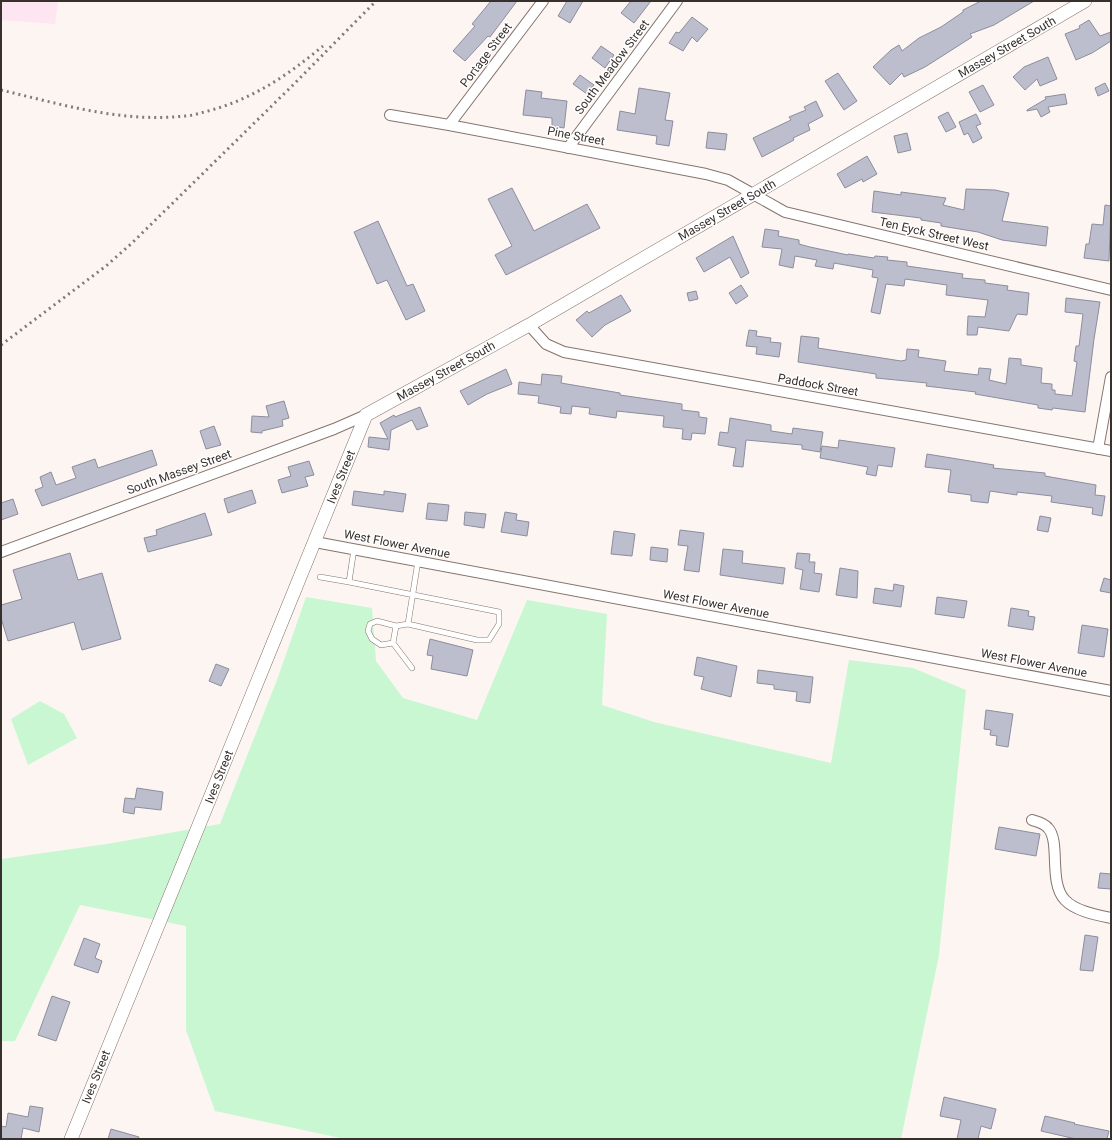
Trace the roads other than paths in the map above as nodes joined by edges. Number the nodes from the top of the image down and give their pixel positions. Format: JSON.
{"nodes":[{"id":1,"x":543,"y":1,"type":"edge"},
{"id":2,"x":677,"y":1,"type":"edge"},
{"id":3,"x":1085,"y":1,"type":"edge"},
{"id":4,"x":390,"y":115,"type":"dead end"},
{"id":5,"x":449,"y":125,"type":"junction"},
{"id":6,"x":568,"y":148,"type":"junction"},
{"id":7,"x":755,"y":194,"type":"junction"},
{"id":8,"x":1111,"y":290,"type":"edge"},
{"id":9,"x":529,"y":325,"type":"junction"},
{"id":10,"x":1111,"y":377,"type":"edge"},
{"id":11,"x":366,"y":415,"type":"junction"},
{"id":12,"x":1098,"y":449,"type":"junction"},
{"id":13,"x":1111,"y":452,"type":"edge"},
{"id":14,"x":315,"y":542,"type":"junction"},
{"id":15,"x":354,"y":549,"type":"junction"},
{"id":16,"x":1,"y":552,"type":"edge"},
{"id":17,"x":418,"y":561,"type":"junction"},
{"id":18,"x":320,"y":577,"type":"dead end"},
{"id":19,"x":349,"y":582,"type":"junction"},
{"id":20,"x":412,"y":594,"type":"junction"},
{"id":21,"x":408,"y":624,"type":"junction"},
{"id":22,"x":396,"y":626,"type":"junction"},
{"id":23,"x":393,"y":642,"type":"junction"},
{"id":24,"x":412,"y":668,"type":"dead end"},
{"id":25,"x":1111,"y":691,"type":"edge"},
{"id":26,"x":1032,"y":820,"type":"dead end"},
{"id":27,"x":1111,"y":918,"type":"edge"},
{"id":28,"x":71,"y":1139,"type":"edge"}],
"edges":[{"from":1,"to":5,"type":"street","name":"Portage Street"},
{"from":2,"to":6,"type":"street","name":"South Meadow Street"},
{"from":3,"to":7,"type":"street","name":"Massey Street South"},
{"from":4,"to":5,"type":"street","name":"Pine Street"},
{"from":5,"to":6,"type":"street","name":"Pine Street"},
{"from":6,"to":7,"type":"street","name":"Pine Street"},
{"from":7,"to":8,"type":"street","name":"Ten Eyck Street West"},
{"from":7,"to":9,"type":"street","name":"Massey Street South"},
{"from":9,"to":11,"type":"street","name":"Massey Street South"},
{"from":9,"to":12,"type":"street","name":"Paddock Street"},
{"from":10,"to":12,"type":"street"},
{"from":11,"to":14,"type":"street","name":"Ives Street"},
{"from":11,"to":16,"type":"street","name":"South Massey Street"},
{"from":12,"to":13,"type":"street","name":"Paddock Street"},
{"from":14,"to":15,"type":"street","name":"West Flower Avenue"},
{"from":14,"to":28,"type":"street","name":"Ives Street"},
{"from":15,"to":17,"type":"street","name":"West Flower Avenue"},
{"from":15,"to":19,"type":"lane"},
{"from":17,"to":20,"type":"lane"},
{"from":17,"to":25,"type":"street","name":"West Flower Avenue"},
{"from":18,"to":19,"type":"lane"},
{"from":19,"to":20,"type":"lane"},
{"from":20,"to":21,"type":"lane"},
{"from":20,"to":21,"type":"lane"},
{"from":21,"to":22,"type":"lane"},
{"from":22,"to":23,"type":"lane"},
{"from":22,"to":23,"type":"lane"},
{"from":23,"to":24,"type":"lane"},
{"from":26,"to":27,"type":"street"}]}
